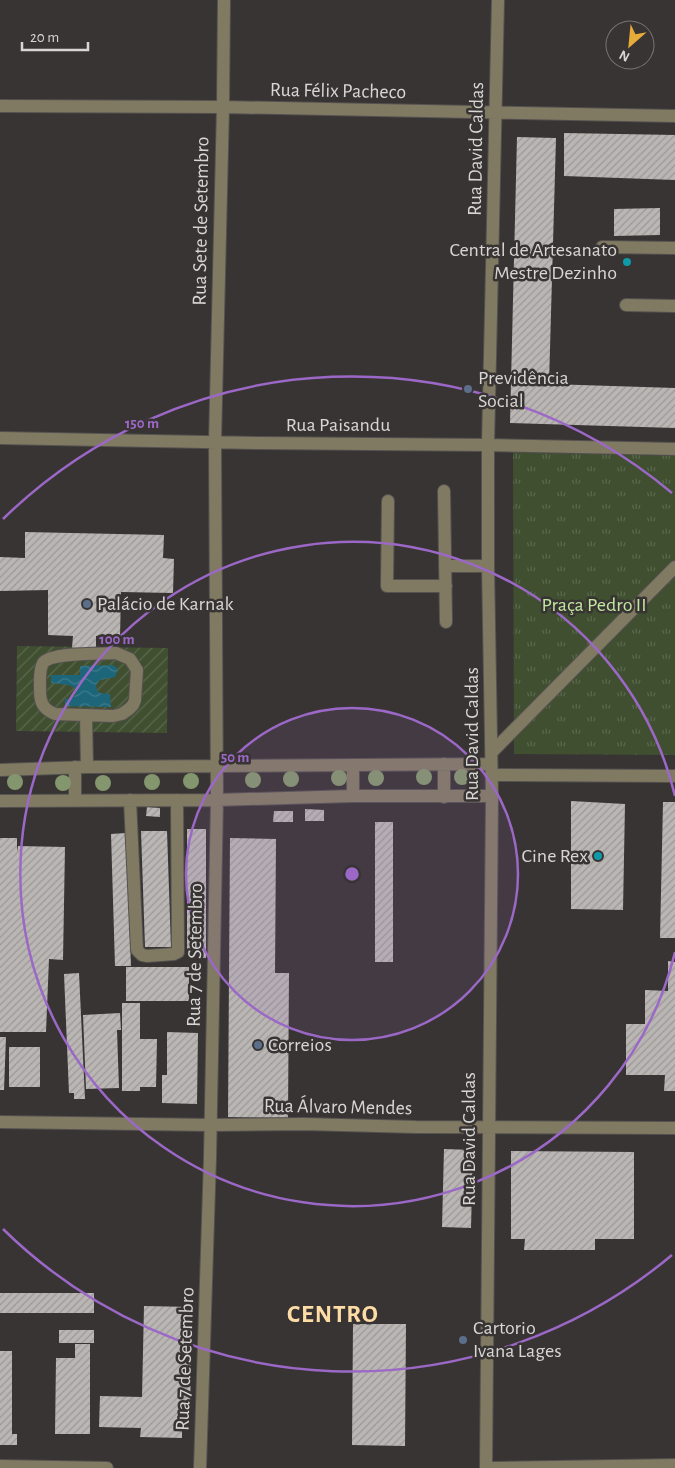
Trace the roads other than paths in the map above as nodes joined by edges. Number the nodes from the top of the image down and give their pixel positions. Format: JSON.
{"nodes":[{"id":1,"x":224,"y":0,"type":"edge"},
{"id":2,"x":498,"y":0,"type":"edge"},
{"id":3,"x":0,"y":106,"type":"edge"},
{"id":4,"x":223,"y":107,"type":"junction"},
{"id":5,"x":496,"y":113,"type":"junction"},
{"id":6,"x":675,"y":116,"type":"edge"},
{"id":7,"x":602,"y":247,"type":"dead end"},
{"id":8,"x":675,"y":248,"type":"edge"},
{"id":9,"x":626,"y":305,"type":"dead end"},
{"id":10,"x":675,"y":306,"type":"edge"},
{"id":11,"x":0,"y":438,"type":"edge"},
{"id":12,"x":215,"y":442,"type":"junction"},
{"id":13,"x":488,"y":445,"type":"junction"},
{"id":14,"x":675,"y":449,"type":"edge"},
{"id":15,"x":444,"y":491,"type":"dead end"},
{"id":16,"x":388,"y":501,"type":"dead end"},
{"id":17,"x":445,"y":566,"type":"junction"},
{"id":18,"x":488,"y":566,"type":"junction"},
{"id":19,"x":675,"y":567,"type":"edge"},
{"id":20,"x":446,"y":586,"type":"junction"},
{"id":21,"x":446,"y":622,"type":"dead end"},
{"id":22,"x":86,"y":715,"type":"junction"},
{"id":23,"x":491,"y":763,"type":"junction"},
{"id":24,"x":444,"y":764,"type":"junction"},
{"id":25,"x":353,"y":765,"type":"junction"},
{"id":26,"x":217,"y":766,"type":"junction"},
{"id":27,"x":81,"y":767,"type":"junction"},
{"id":28,"x":0,"y":770,"type":"edge"},
{"id":29,"x":675,"y":776,"type":"edge"},
{"id":30,"x":353,"y":796,"type":"junction"},
{"id":31,"x":492,"y":796,"type":"junction"},
{"id":32,"x":444,"y":797,"type":"junction"},
{"id":33,"x":75,"y":800,"type":"junction"},
{"id":34,"x":130,"y":800,"type":"junction"},
{"id":35,"x":177,"y":800,"type":"junction"},
{"id":36,"x":217,"y":800,"type":"junction"},
{"id":37,"x":0,"y":801,"type":"edge"},
{"id":38,"x":0,"y":1122,"type":"edge"},
{"id":39,"x":210,"y":1125,"type":"junction"},
{"id":40,"x":488,"y":1127,"type":"junction"},
{"id":41,"x":675,"y":1128,"type":"edge"},
{"id":42,"x":675,"y":1464,"type":"edge"},
{"id":43,"x":0,"y":1466,"type":"edge"},
{"id":44,"x":108,"y":1468,"type":"edge"},
{"id":45,"x":200,"y":1468,"type":"edge"},
{"id":46,"x":486,"y":1468,"type":"edge"},
{"id":47,"x":491,"y":1468,"type":"edge"}],
"edges":[{"from":1,"to":4,"type":"street","name":"Rua Sete de Setembro"},
{"from":2,"to":5,"type":"street","name":"Rua David Caldas"},
{"from":3,"to":4,"type":"street","name":"Rua Félix Pacheco"},
{"from":4,"to":5,"type":"street","name":"Rua Félix Pacheco"},
{"from":4,"to":12,"type":"street","name":"Rua Sete de Setembro"},
{"from":5,"to":6,"type":"street","name":"Rua Félix Pacheco"},
{"from":5,"to":13,"type":"street","name":"Rua David Caldas"},
{"from":7,"to":8,"type":"street"},
{"from":9,"to":10,"type":"street"},
{"from":11,"to":12,"type":"street","name":"Rua Paisandu"},
{"from":12,"to":13,"type":"street","name":"Rua Paisandu"},
{"from":12,"to":26,"type":"street","name":"Rua 7 de Setembro"},
{"from":13,"to":14,"type":"street","name":"Rua Paisandu"},
{"from":13,"to":18,"type":"street","name":"Rua David Caldas"},
{"from":15,"to":17,"type":"street"},
{"from":16,"to":20,"type":"street"},
{"from":17,"to":18,"type":"street"},
{"from":17,"to":20,"type":"street"},
{"from":18,"to":23,"type":"street","name":"Rua David Caldas"},
{"from":19,"to":23,"type":"street"},
{"from":20,"to":21,"type":"street"},
{"from":22,"to":22,"type":"street"},
{"from":22,"to":27,"type":"street"},
{"from":23,"to":24,"type":"street"},
{"from":23,"to":29,"type":"street"},
{"from":23,"to":31,"type":"street","name":"Rua David Caldas"},
{"from":24,"to":25,"type":"street"},
{"from":24,"to":32,"type":"street"},
{"from":25,"to":26,"type":"street"},
{"from":25,"to":30,"type":"street"},
{"from":26,"to":27,"type":"street"},
{"from":26,"to":36,"type":"street","name":"Rua 7 de Setembro"},
{"from":27,"to":28,"type":"street"},
{"from":27,"to":33,"type":"street"},
{"from":30,"to":32,"type":"street"},
{"from":30,"to":36,"type":"street"},
{"from":31,"to":32,"type":"street"},
{"from":31,"to":40,"type":"street","name":"Rua David Caldas"},
{"from":33,"to":34,"type":"street"},
{"from":33,"to":37,"type":"street"},
{"from":34,"to":35,"type":"street"},
{"from":34,"to":35,"type":"street"},
{"from":35,"to":36,"type":"street"},
{"from":36,"to":39,"type":"street","name":"Rua 7 de Setembro"},
{"from":38,"to":39,"type":"street","name":"Rua Álvaro Mendes"},
{"from":39,"to":40,"type":"street","name":"Rua Álvaro Mendes"},
{"from":39,"to":45,"type":"street","name":"Rua 7 de Setembro"},
{"from":40,"to":41,"type":"street","name":"Rua Álvaro Mendes"},
{"from":40,"to":46,"type":"street","name":"Rua David Caldas"},
{"from":42,"to":47,"type":"street"},
{"from":43,"to":44,"type":"street"}]}
